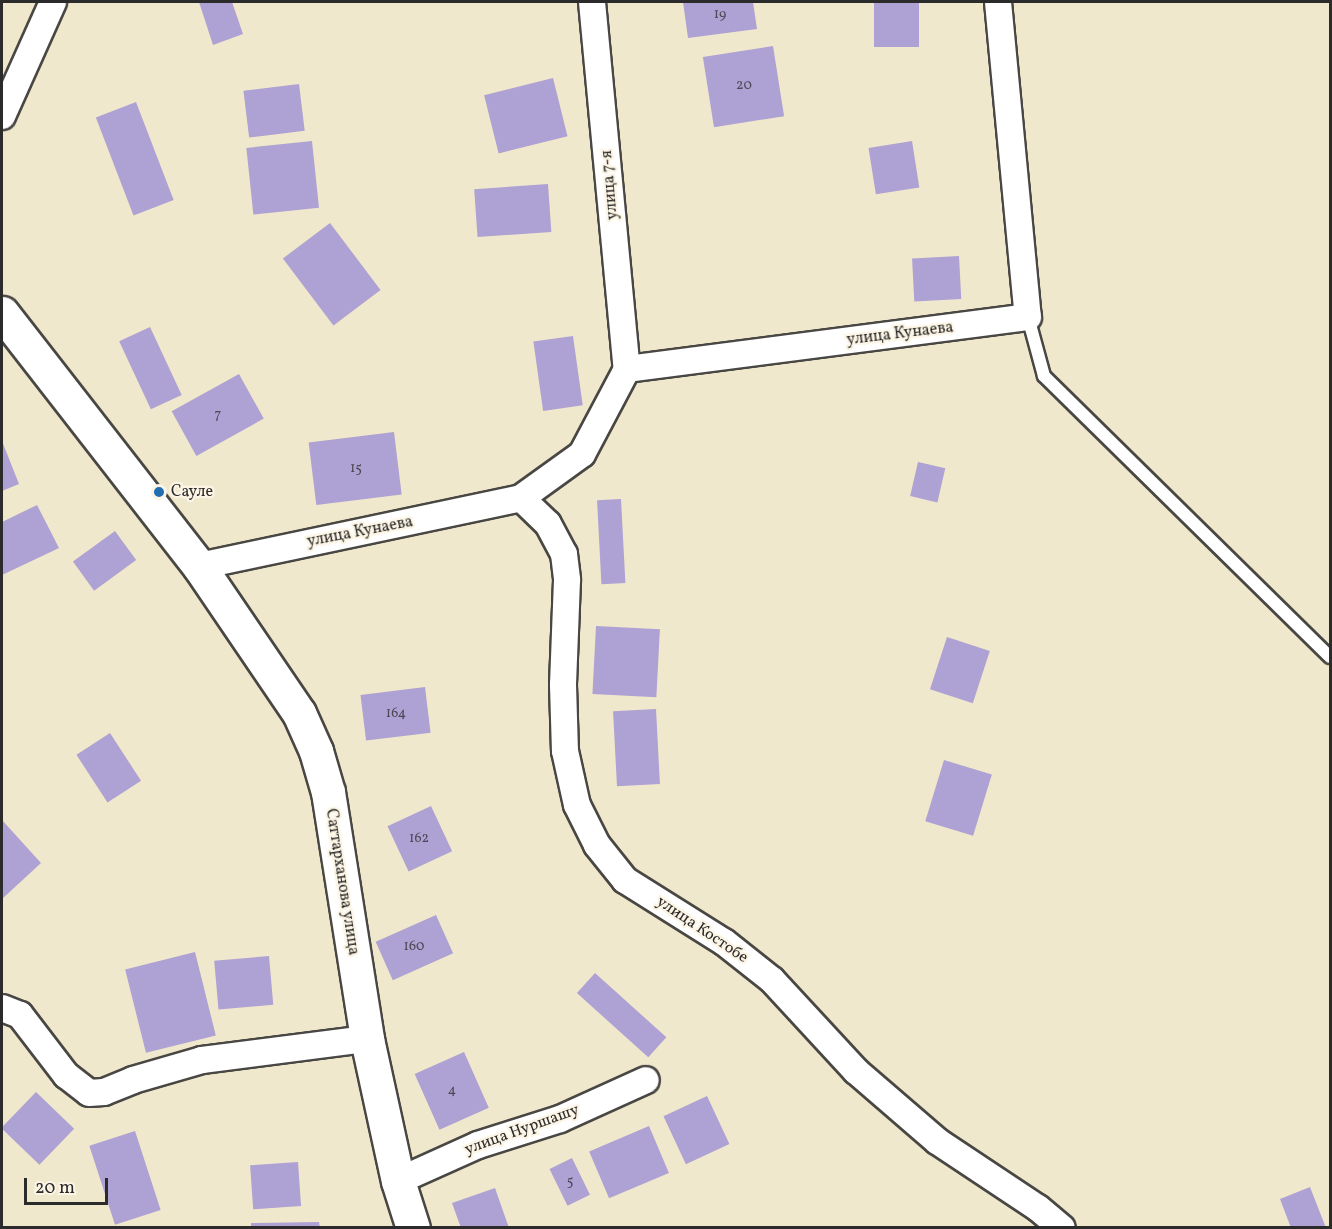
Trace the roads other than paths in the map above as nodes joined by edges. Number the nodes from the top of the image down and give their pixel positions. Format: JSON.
{"nodes":[{"id":1,"x":53,"y":2,"type":"edge"},
{"id":2,"x":592,"y":2,"type":"edge"},
{"id":3,"x":998,"y":2,"type":"edge"},
{"id":4,"x":2,"y":116,"type":"edge"},
{"id":5,"x":2,"y":313,"type":"edge"},
{"id":6,"x":1028,"y":317,"type":"junction"},
{"id":7,"x":627,"y":369,"type":"junction"},
{"id":8,"x":522,"y":498,"type":"junction"},
{"id":9,"x":199,"y":566,"type":"junction"},
{"id":10,"x":1330,"y":657,"type":"edge"},
{"id":11,"x":2,"y":1008,"type":"edge"},
{"id":12,"x":367,"y":1038,"type":"junction"},
{"id":13,"x":646,"y":1080,"type":"dead end"},
{"id":14,"x":398,"y":1181,"type":"junction"},
{"id":15,"x":413,"y":1227,"type":"edge"},
{"id":16,"x":1062,"y":1227,"type":"edge"}],
"edges":[{"from":1,"to":4,"type":"street"},
{"from":2,"to":7,"type":"street","name":"улица 7-я"},
{"from":3,"to":6,"type":"street"},
{"from":5,"to":9,"type":"street","name":"Саттарханова улица"},
{"from":6,"to":7,"type":"street","name":"улица Кунаева"},
{"from":6,"to":10,"type":"lane"},
{"from":7,"to":8,"type":"street","name":"улица Кунаева"},
{"from":8,"to":9,"type":"street","name":"улица Кунаева"},
{"from":8,"to":16,"type":"street","name":"улица Костобе"},
{"from":9,"to":12,"type":"street","name":"Саттарханова улица"},
{"from":11,"to":12,"type":"street"},
{"from":12,"to":14,"type":"street","name":"Саттарханова улица"},
{"from":13,"to":14,"type":"street","name":"улица Нуршашу"},
{"from":14,"to":15,"type":"street","name":"Саттарханова улица"}]}
